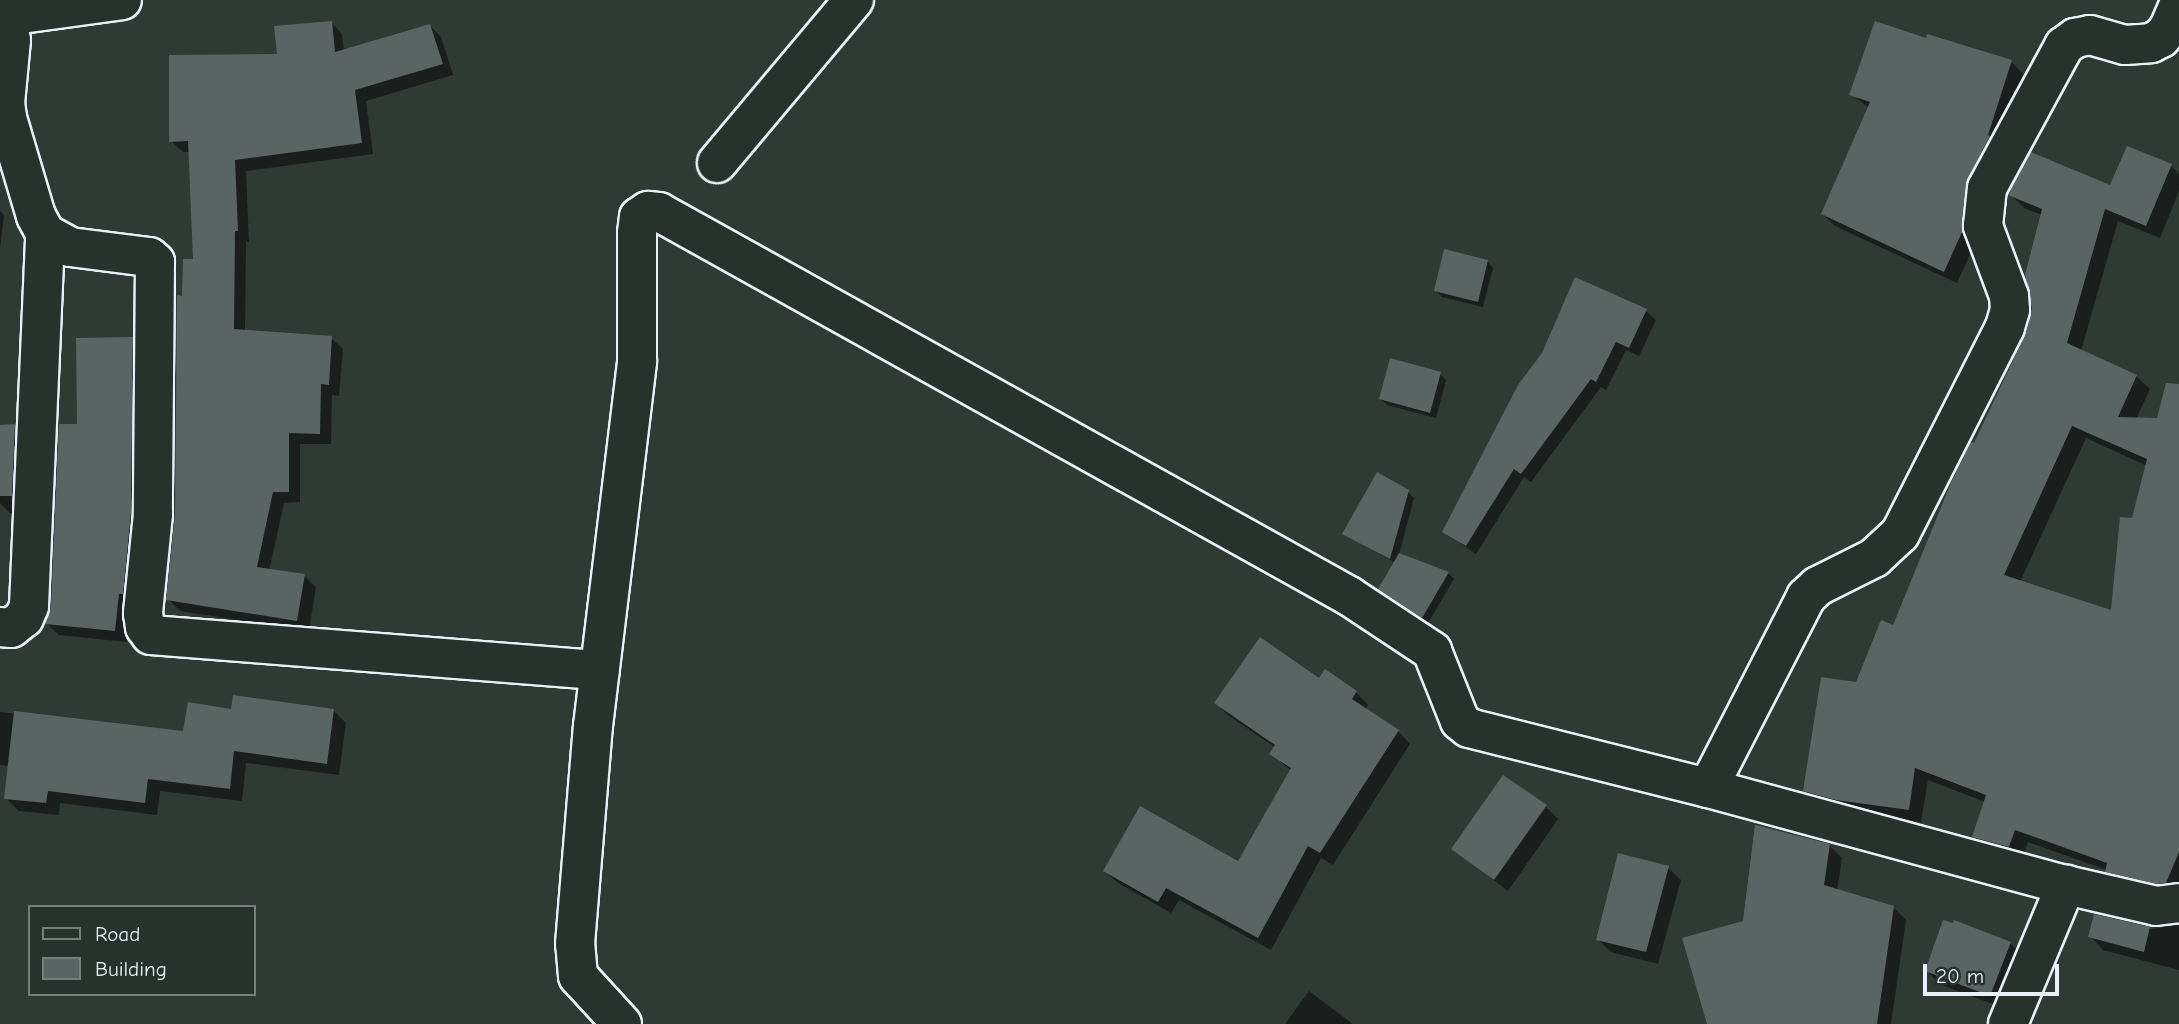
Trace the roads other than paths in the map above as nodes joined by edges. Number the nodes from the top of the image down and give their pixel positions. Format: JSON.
{"nodes":[{"id":1,"x":121,"y":0,"type":"edge"},
{"id":2,"x":854,"y":0,"type":"edge"},
{"id":3,"x":2179,"y":4,"type":"edge"},
{"id":4,"x":4,"y":10,"type":"edge"},
{"id":5,"x":717,"y":163,"type":"dead end"},
{"id":6,"x":45,"y":233,"type":"junction"},
{"id":7,"x":0,"y":627,"type":"edge"},
{"id":8,"x":600,"y":670,"type":"junction"},
{"id":9,"x":1708,"y":788,"type":"junction"},
{"id":10,"x":2066,"y":885,"type":"junction"},
{"id":11,"x":2179,"y":903,"type":"edge"},
{"id":12,"x":621,"y":1024,"type":"edge"},
{"id":13,"x":2008,"y":1024,"type":"edge"}],
"edges":[{"from":1,"to":4,"type":"street"},
{"from":2,"to":5,"type":"street"},
{"from":3,"to":9,"type":"street"},
{"from":4,"to":6,"type":"street"},
{"from":6,"to":7,"type":"street"},
{"from":6,"to":8,"type":"street"},
{"from":8,"to":9,"type":"street"},
{"from":8,"to":12,"type":"street"},
{"from":9,"to":10,"type":"street"},
{"from":10,"to":11,"type":"street"},
{"from":10,"to":13,"type":"street"}]}
